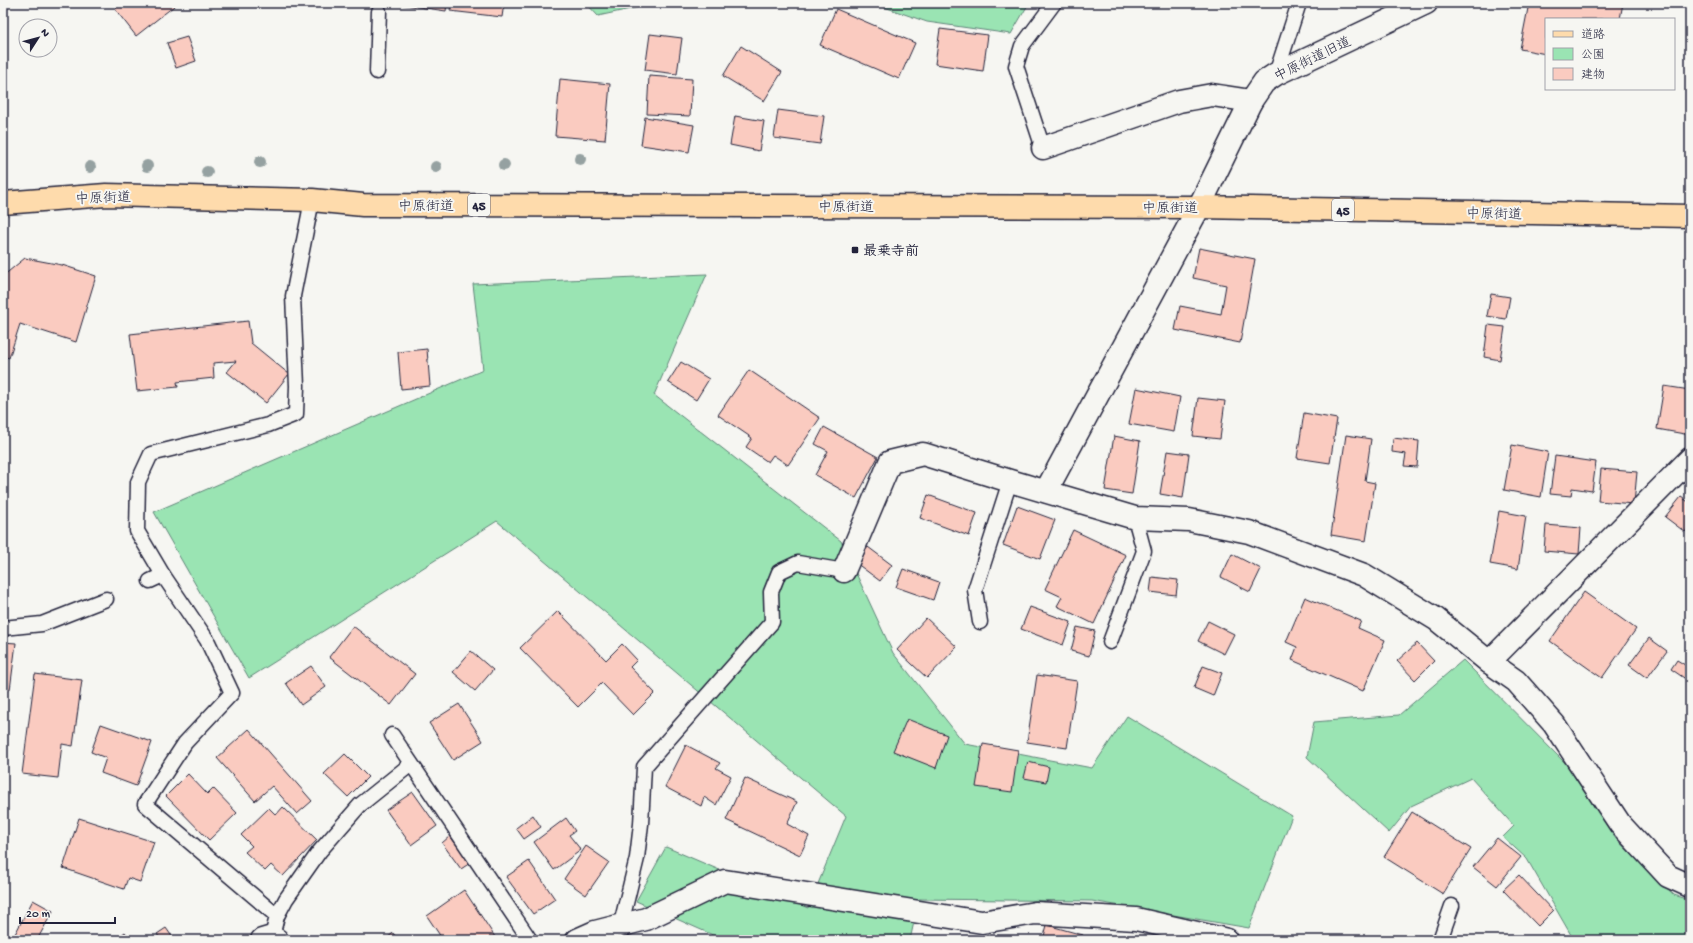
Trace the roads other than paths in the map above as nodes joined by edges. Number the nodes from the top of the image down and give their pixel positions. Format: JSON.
{"nodes":[{"id":1,"x":1054,"y":3,"type":"edge"},
{"id":2,"x":1299,"y":3,"type":"edge"},
{"id":3,"x":1426,"y":3,"type":"edge"},
{"id":4,"x":379,"y":11,"type":"dead end"},
{"id":5,"x":378,"y":72,"type":"dead end"},
{"id":6,"x":1276,"y":74,"type":"junction"},
{"id":7,"x":1251,"y":101,"type":"junction"},
{"id":8,"x":1043,"y":148,"type":"joint"},
{"id":9,"x":312,"y":200,"type":"junction"},
{"id":10,"x":3,"y":203,"type":"edge"},
{"id":11,"x":1199,"y":207,"type":"junction"},
{"id":12,"x":1690,"y":216,"type":"edge"},
{"id":13,"x":1690,"y":459,"type":"edge"},
{"id":14,"x":1010,"y":482,"type":"junction"},
{"id":15,"x":1046,"y":491,"type":"junction"},
{"id":16,"x":1135,"y":518,"type":"junction"},
{"id":17,"x":844,"y":571,"type":"joint"},
{"id":18,"x":106,"y":599,"type":"dead end"},
{"id":19,"x":980,"y":622,"type":"dead end"},
{"id":20,"x":3,"y":628,"type":"edge"},
{"id":21,"x":1110,"y":642,"type":"dead end"},
{"id":22,"x":1489,"y":662,"type":"junction"},
{"id":23,"x":392,"y":735,"type":"dead end"},
{"id":24,"x":411,"y":764,"type":"junction"},
{"id":25,"x":1690,"y":886,"type":"edge"},
{"id":26,"x":1452,"y":906,"type":"dead end"},
{"id":27,"x":277,"y":916,"type":"junction"},
{"id":28,"x":621,"y":924,"type":"junction"},
{"id":29,"x":1186,"y":935,"type":"edge"},
{"id":30,"x":270,"y":939,"type":"edge"},
{"id":31,"x":530,"y":940,"type":"edge"},
{"id":32,"x":577,"y":940,"type":"edge"},
{"id":33,"x":1227,"y":940,"type":"edge"},
{"id":34,"x":1440,"y":940,"type":"edge"}],
"edges":[{"from":1,"to":8,"type":"lane"},
{"from":2,"to":6,"type":"lane"},
{"from":3,"to":6,"type":"street","name":"中原街道旧道"},
{"from":4,"to":5,"type":"lane"},
{"from":6,"to":7,"type":"street","name":"中原街道旧道"},
{"from":7,"to":8,"type":"street"},
{"from":7,"to":11,"type":"street","name":"中原街道旧道"},
{"from":9,"to":10,"type":"main road","name":"中原街道","number":"45"},
{"from":9,"to":11,"type":"main road","name":"中原街道","number":"45"},
{"from":9,"to":27,"type":"lane"},
{"from":11,"to":12,"type":"main road","name":"中原街道","number":"45"},
{"from":11,"to":15,"type":"street","name":"中原街道旧道"},
{"from":13,"to":22,"type":"street"},
{"from":14,"to":15,"type":"street"},
{"from":14,"to":17,"type":"street"},
{"from":14,"to":19,"type":"lane"},
{"from":15,"to":16,"type":"street"},
{"from":16,"to":21,"type":"lane"},
{"from":16,"to":22,"type":"street"},
{"from":17,"to":28,"type":"lane"},
{"from":18,"to":20,"type":"lane"},
{"from":22,"to":25,"type":"street"},
{"from":23,"to":24,"type":"lane"},
{"from":24,"to":27,"type":"lane"},
{"from":24,"to":31,"type":"lane"},
{"from":26,"to":34,"type":"lane"},
{"from":27,"to":30,"type":"lane"},
{"from":28,"to":29,"type":"street"},
{"from":28,"to":32,"type":"street"},
{"from":29,"to":33,"type":"street"}]}
